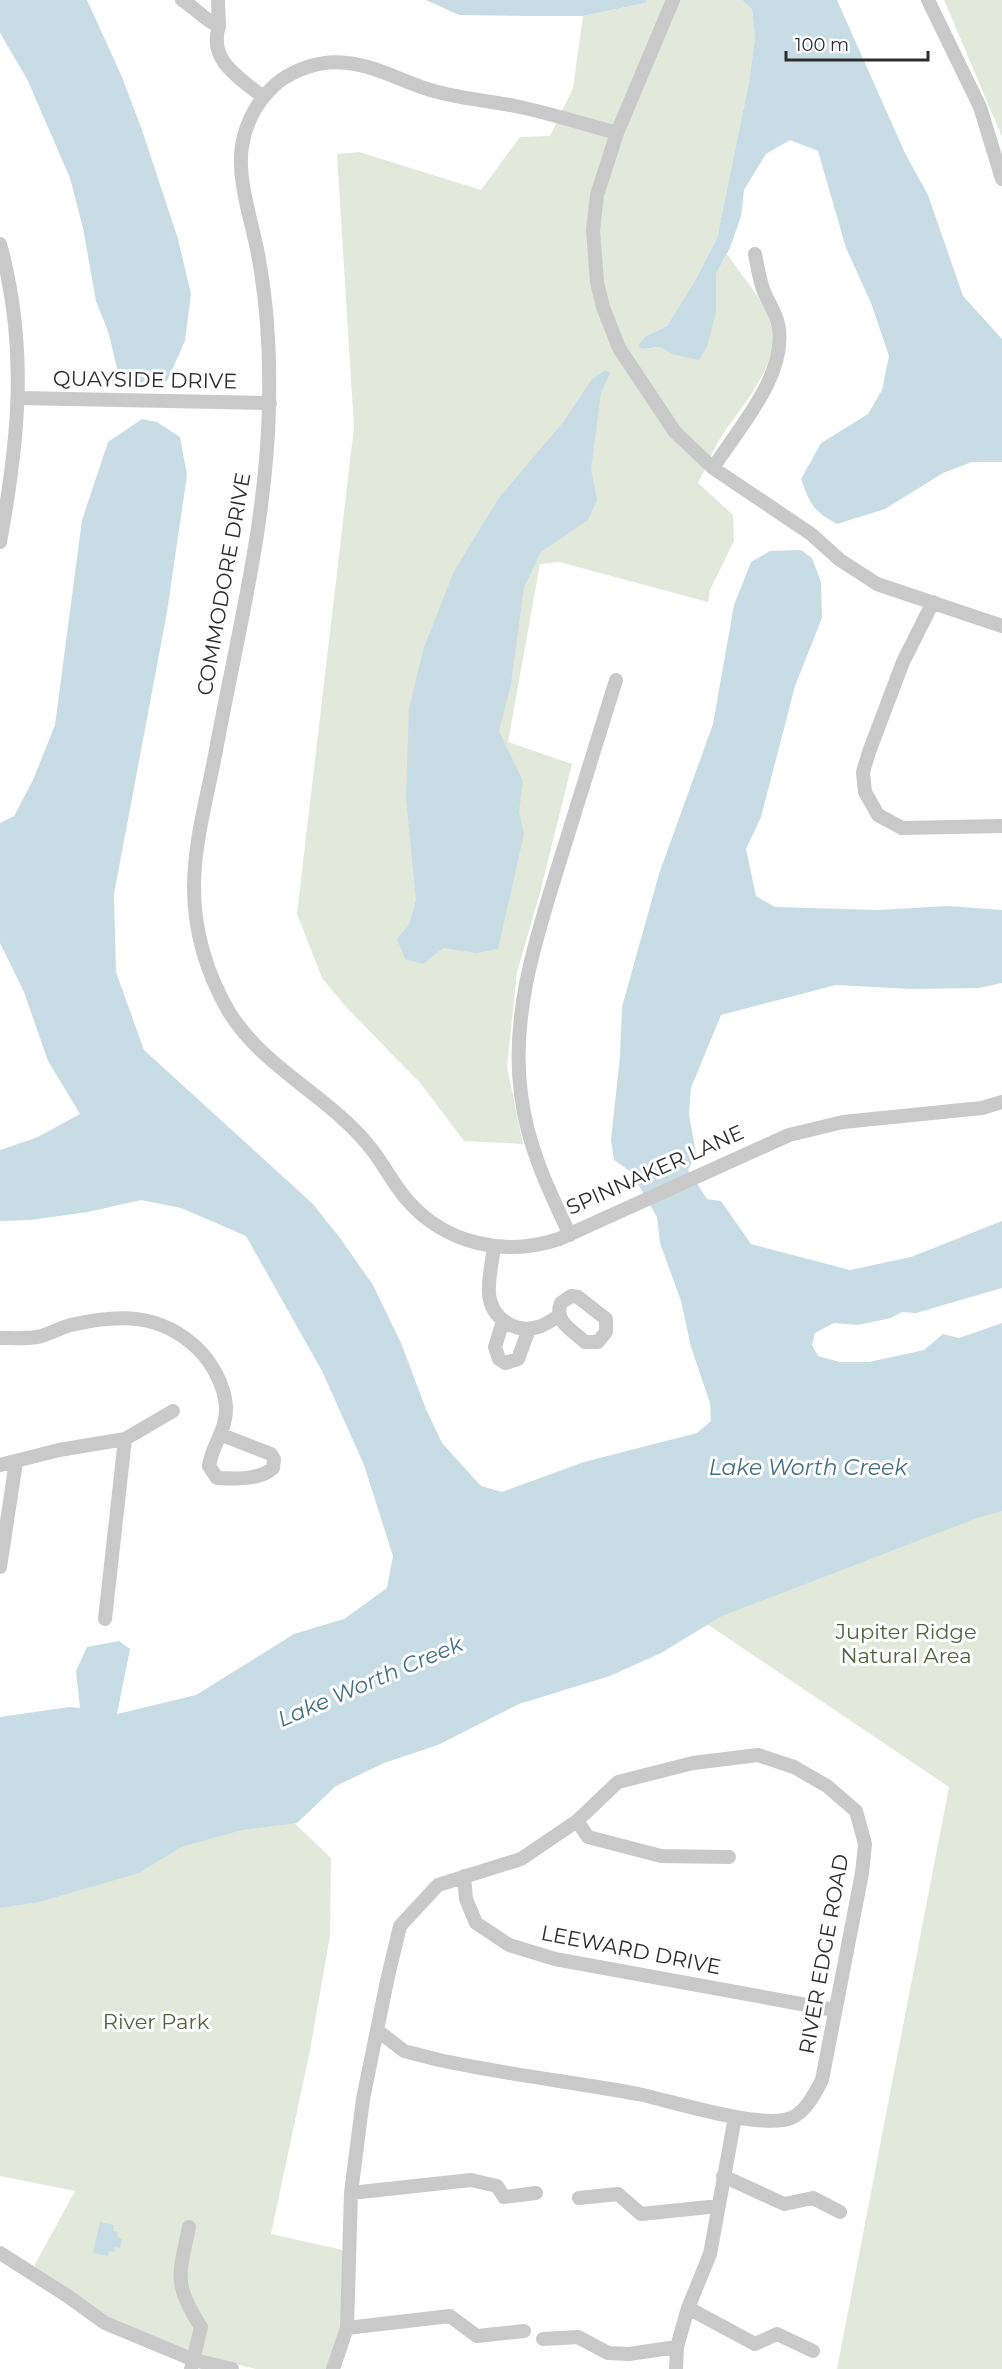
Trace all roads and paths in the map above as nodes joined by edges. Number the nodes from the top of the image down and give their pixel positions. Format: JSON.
{"nodes":[{"id":1,"x":182,"y":0,"type":"edge"},
{"id":2,"x":218,"y":0,"type":"edge"},
{"id":3,"x":673,"y":0,"type":"edge"},
{"id":4,"x":928,"y":0,"type":"edge"},
{"id":5,"x":219,"y":26,"type":"junction"},
{"id":6,"x":263,"y":97,"type":"junction"},
{"id":7,"x":617,"y":133,"type":"junction"},
{"id":8,"x":1002,"y":179,"type":"edge"},
{"id":9,"x":0,"y":244,"type":"edge"},
{"id":10,"x":755,"y":255,"type":"dead end"},
{"id":11,"x":19,"y":398,"type":"junction"},
{"id":12,"x":270,"y":403,"type":"junction"},
{"id":13,"x":713,"y":468,"type":"junction"},
{"id":14,"x":0,"y":542,"type":"edge"},
{"id":15,"x":933,"y":602,"type":"junction"},
{"id":16,"x":1002,"y":626,"type":"edge"},
{"id":17,"x":616,"y":680,"type":"dead end"},
{"id":18,"x":1002,"y":826,"type":"edge"},
{"id":19,"x":1002,"y":1102,"type":"edge"},
{"id":20,"x":570,"y":1235,"type":"junction"},
{"id":21,"x":494,"y":1247,"type":"junction"},
{"id":22,"x":558,"y":1316,"type":"dead end"},
{"id":23,"x":503,"y":1321,"type":"junction"},
{"id":24,"x":529,"y":1329,"type":"junction"},
{"id":25,"x":0,"y":1338,"type":"edge"},
{"id":26,"x":173,"y":1411,"type":"dead end"},
{"id":27,"x":222,"y":1435,"type":"junction"},
{"id":28,"x":125,"y":1439,"type":"junction"},
{"id":29,"x":16,"y":1462,"type":"junction"},
{"id":30,"x":0,"y":1465,"type":"edge"},
{"id":31,"x":0,"y":1567,"type":"edge"},
{"id":32,"x":105,"y":1619,"type":"dead end"},
{"id":33,"x":577,"y":1821,"type":"junction"},
{"id":34,"x":729,"y":1857,"type":"dead end"},
{"id":35,"x":464,"y":1875,"type":"junction"},
{"id":36,"x":834,"y":2010,"type":"junction"},
{"id":37,"x":378,"y":2031,"type":"junction"},
{"id":38,"x":735,"y":2117,"type":"junction"},
{"id":39,"x":723,"y":2176,"type":"junction"},
{"id":40,"x":351,"y":2193,"type":"junction"},
{"id":41,"x":536,"y":2193,"type":"dead end"},
{"id":42,"x":579,"y":2198,"type":"dead end"},
{"id":43,"x":719,"y":2206,"type":"junction"},
{"id":44,"x":840,"y":2212,"type":"dead end"},
{"id":45,"x":189,"y":2227,"type":"dead end"},
{"id":46,"x":0,"y":2253,"type":"edge"},
{"id":47,"x":688,"y":2308,"type":"junction"},
{"id":48,"x":347,"y":2328,"type":"junction"},
{"id":49,"x":524,"y":2331,"type":"dead end"},
{"id":50,"x":543,"y":2339,"type":"dead end"},
{"id":51,"x":677,"y":2347,"type":"junction"},
{"id":52,"x":813,"y":2351,"type":"dead end"},
{"id":53,"x":193,"y":2364,"type":"edge"},
{"id":54,"x":232,"y":2369,"type":"edge"},
{"id":55,"x":333,"y":2369,"type":"edge"},
{"id":56,"x":676,"y":2369,"type":"edge"}],
"edges":[{"from":1,"to":5,"type":"street"},
{"from":2,"to":5,"type":"street"},
{"from":3,"to":7,"type":"street"},
{"from":4,"to":8,"type":"street"},
{"from":5,"to":6,"type":"street"},
{"from":6,"to":7,"type":"street","name":"COMMODORE DRIVE"},
{"from":6,"to":12,"type":"street","name":"COMMODORE DRIVE"},
{"from":7,"to":13,"type":"street"},
{"from":9,"to":11,"type":"street"},
{"from":10,"to":13,"type":"street"},
{"from":11,"to":12,"type":"street","name":"QUAYSIDE DRIVE"},
{"from":11,"to":14,"type":"street"},
{"from":12,"to":21,"type":"street","name":"COMMODORE DRIVE"},
{"from":13,"to":15,"type":"street"},
{"from":15,"to":16,"type":"street"},
{"from":15,"to":18,"type":"street"},
{"from":17,"to":20,"type":"street","name":"SPINNAKER LANE"},
{"from":19,"to":20,"type":"street","name":"SPINNAKER LANE"},
{"from":20,"to":21,"type":"street","name":"COMMODORE DRIVE"},
{"from":21,"to":23,"type":"street"},
{"from":22,"to":24,"type":"street"},
{"from":23,"to":24,"type":"street"},
{"from":23,"to":24,"type":"street"},
{"from":25,"to":27,"type":"street"},
{"from":26,"to":28,"type":"street"},
{"from":27,"to":27,"type":"street"},
{"from":28,"to":29,"type":"street"},
{"from":28,"to":32,"type":"street"},
{"from":29,"to":30,"type":"street"},
{"from":29,"to":31,"type":"street"},
{"from":33,"to":34,"type":"street"},
{"from":33,"to":35,"type":"street","name":"RIVER EDGE ROAD"},
{"from":33,"to":36,"type":"street","name":"RIVER EDGE ROAD"},
{"from":35,"to":36,"type":"street","name":"LEEWARD DRIVE"},
{"from":35,"to":37,"type":"street","name":"RIVER EDGE ROAD"},
{"from":36,"to":38,"type":"street","name":"RIVER EDGE ROAD"},
{"from":37,"to":38,"type":"street","name":"RIVER EDGE ROAD"},
{"from":37,"to":40,"type":"street","name":"RIVER EDGE ROAD"},
{"from":38,"to":39,"type":"street"},
{"from":39,"to":43,"type":"street"},
{"from":39,"to":44,"type":"street"},
{"from":40,"to":41,"type":"street"},
{"from":40,"to":48,"type":"street","name":"RIVER EDGE ROAD"},
{"from":42,"to":43,"type":"street"},
{"from":43,"to":47,"type":"street"},
{"from":45,"to":53,"type":"street"},
{"from":46,"to":53,"type":"street"},
{"from":47,"to":51,"type":"street"},
{"from":47,"to":52,"type":"street"},
{"from":48,"to":49,"type":"street"},
{"from":48,"to":55,"type":"street","name":"RIVER EDGE ROAD"},
{"from":50,"to":51,"type":"street"},
{"from":51,"to":56,"type":"street"},
{"from":53,"to":54,"type":"street"}]}
